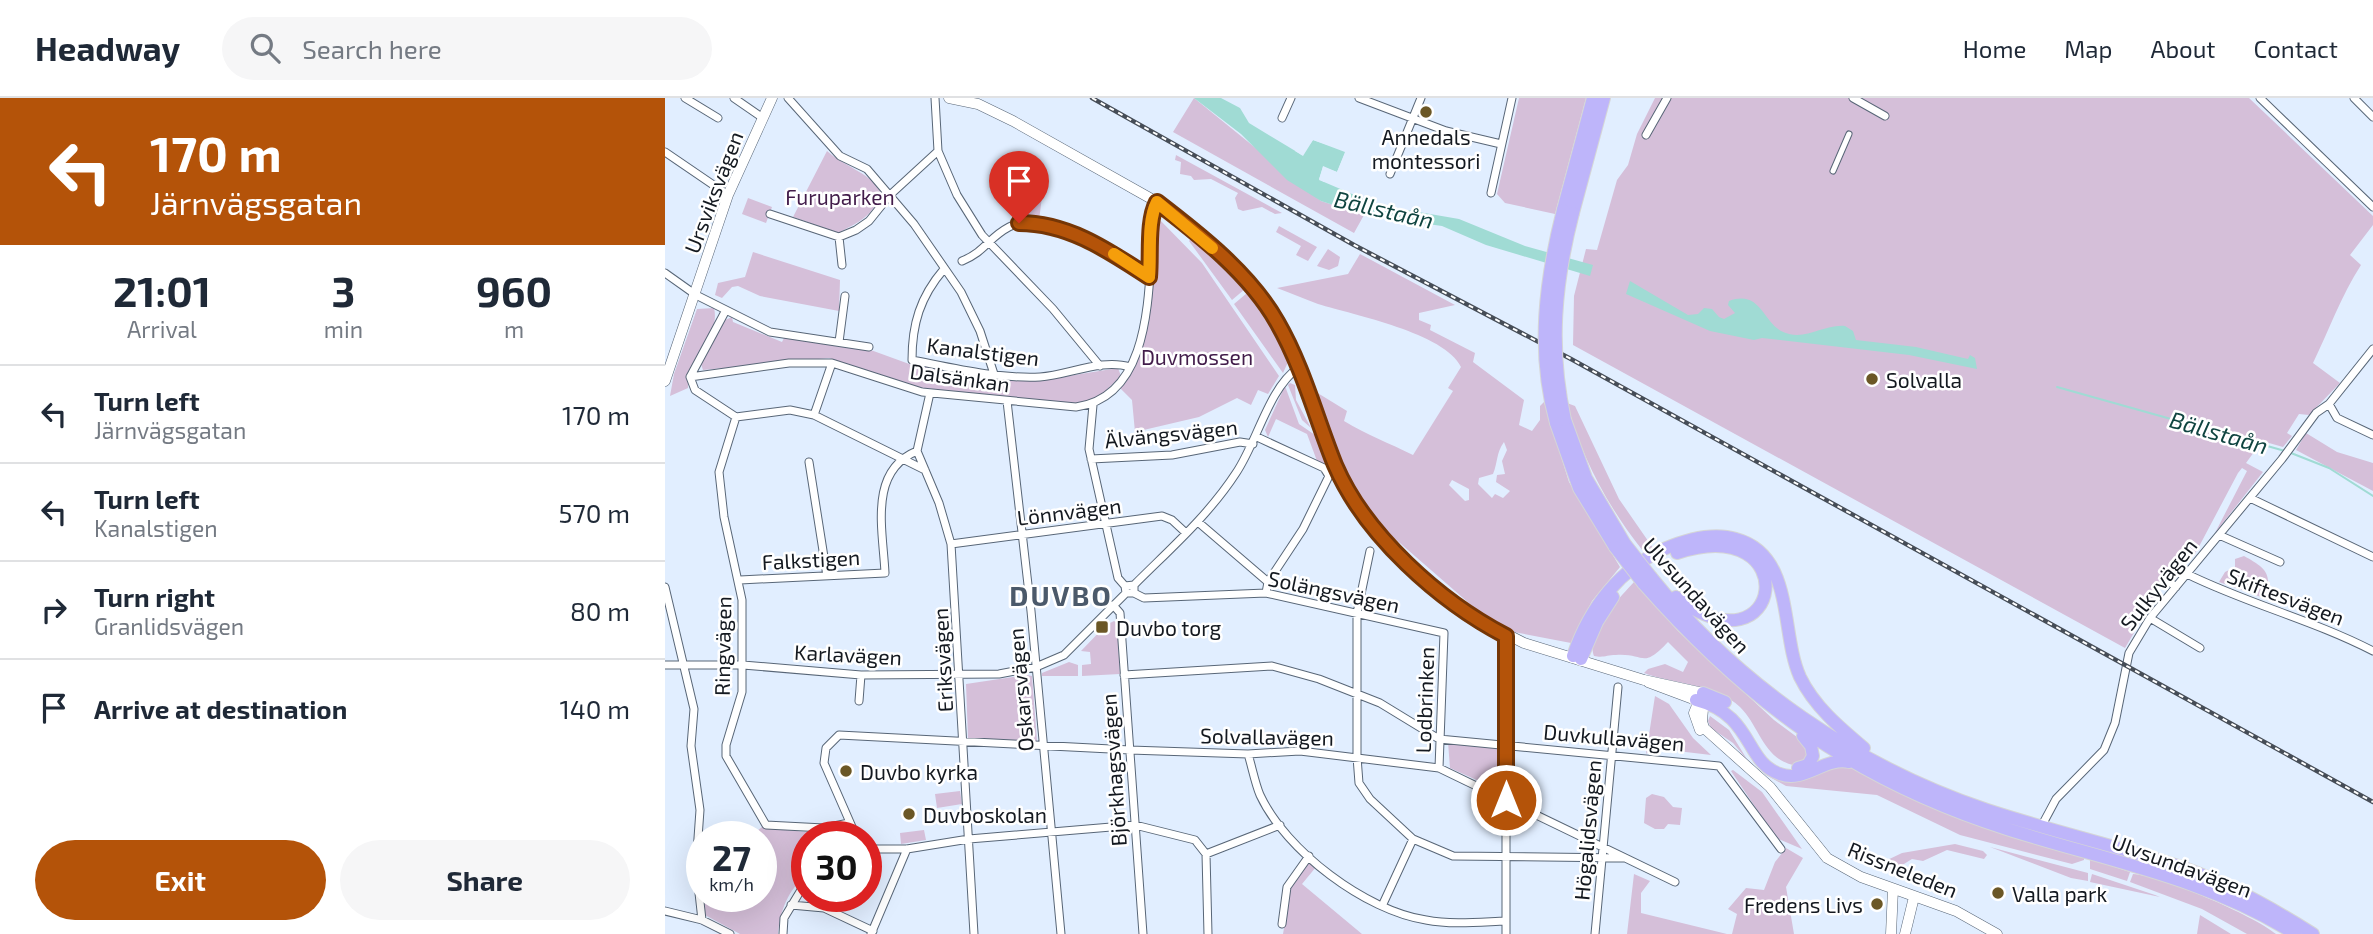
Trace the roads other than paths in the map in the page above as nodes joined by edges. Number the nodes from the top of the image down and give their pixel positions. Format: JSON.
{"nodes":[{"id":1,"x":685,"y":98,"type":"edge"},
{"id":2,"x":734,"y":98,"type":"edge"},
{"id":3,"x":772,"y":98,"type":"edge"},
{"id":4,"x":788,"y":98,"type":"edge"},
{"id":5,"x":935,"y":98,"type":"edge"},
{"id":6,"x":949,"y":98,"type":"edge"},
{"id":7,"x":1291,"y":98,"type":"edge"},
{"id":8,"x":1359,"y":98,"type":"edge"},
{"id":9,"x":1421,"y":98,"type":"edge"},
{"id":10,"x":1512,"y":98,"type":"edge"},
{"id":11,"x":1593,"y":98,"type":"edge"},
{"id":12,"x":1604,"y":98,"type":"edge"},
{"id":13,"x":1667,"y":98,"type":"edge"},
{"id":14,"x":1853,"y":98,"type":"edge"},
{"id":15,"x":2260,"y":98,"type":"edge"},
{"id":16,"x":2354,"y":98,"type":"edge"},
{"id":17,"x":1885,"y":116,"type":"dead end"},
{"id":18,"x":2373,"y":117,"type":"edge"},
{"id":19,"x":718,"y":118,"type":"dead end"},
{"id":20,"x":763,"y":118,"type":"junction"},
{"id":21,"x":1282,"y":118,"type":"dead end"},
{"id":22,"x":1412,"y":119,"type":"junction"},
{"id":23,"x":1849,"y":134,"type":"dead end"},
{"id":24,"x":1646,"y":135,"type":"dead end"},
{"id":25,"x":1501,"y":144,"type":"junction"},
{"id":26,"x":938,"y":151,"type":"junction"},
{"id":27,"x":665,"y":152,"type":"edge"},
{"id":28,"x":1833,"y":171,"type":"dead end"},
{"id":29,"x":1390,"y":174,"type":"dead end"},
{"id":30,"x":1490,"y":193,"type":"dead end"},
{"id":31,"x":728,"y":195,"type":"junction"},
{"id":32,"x":890,"y":195,"type":"junction"},
{"id":33,"x":1157,"y":202,"type":"junction"},
{"id":34,"x":2373,"y":207,"type":"edge"},
{"id":35,"x":1568,"y":211,"type":"junction"},
{"id":36,"x":770,"y":214,"type":"dead end"},
{"id":37,"x":839,"y":237,"type":"junction"},
{"id":38,"x":988,"y":241,"type":"junction"},
{"id":39,"x":962,"y":261,"type":"dead end"},
{"id":40,"x":842,"y":265,"type":"dead end"},
{"id":41,"x":944,"y":269,"type":"junction"},
{"id":42,"x":665,"y":273,"type":"edge"},
{"id":43,"x":1149,"y":277,"type":"junction"},
{"id":44,"x":696,"y":295,"type":"junction"},
{"id":45,"x":845,"y":296,"type":"dead end"},
{"id":46,"x":726,"y":310,"type":"junction"},
{"id":47,"x":839,"y":342,"type":"junction"},
{"id":48,"x":869,"y":347,"type":"dead end"},
{"id":49,"x":2373,"y":349,"type":"edge"},
{"id":50,"x":832,"y":363,"type":"junction"},
{"id":51,"x":1100,"y":366,"type":"junction"},
{"id":52,"x":1130,"y":367,"type":"junction"},
{"id":53,"x":1298,"y":368,"type":"junction"},
{"id":54,"x":994,"y":374,"type":"junction"},
{"id":55,"x":690,"y":376,"type":"junction"},
{"id":56,"x":666,"y":377,"type":"edge"},
{"id":57,"x":930,"y":393,"type":"junction"},
{"id":58,"x":1007,"y":401,"type":"junction"},
{"id":59,"x":2329,"y":404,"type":"junction"},
{"id":60,"x":1093,"y":405,"type":"junction"},
{"id":61,"x":814,"y":415,"type":"junction"},
{"id":62,"x":736,"y":417,"type":"junction"},
{"id":63,"x":2373,"y":435,"type":"edge"},
{"id":64,"x":1255,"y":440,"type":"junction"},
{"id":65,"x":917,"y":451,"type":"junction"},
{"id":66,"x":900,"y":458,"type":"junction"},
{"id":67,"x":1091,"y":459,"type":"junction"},
{"id":68,"x":809,"y":462,"type":"dead end"},
{"id":69,"x":925,"y":470,"type":"junction"},
{"id":70,"x":2250,"y":498,"type":"junction"},
{"id":71,"x":1198,"y":522,"type":"junction"},
{"id":72,"x":1107,"y":524,"type":"junction"},
{"id":73,"x":1187,"y":533,"type":"junction"},
{"id":74,"x":1023,"y":534,"type":"junction"},
{"id":75,"x":2219,"y":535,"type":"junction"},
{"id":76,"x":951,"y":544,"type":"junction"},
{"id":77,"x":1370,"y":551,"type":"dead end"},
{"id":78,"x":2373,"y":557,"type":"edge"},
{"id":79,"x":2280,"y":562,"type":"dead end"},
{"id":80,"x":2187,"y":574,"type":"junction"},
{"id":81,"x":827,"y":576,"type":"junction"},
{"id":82,"x":740,"y":580,"type":"junction"},
{"id":83,"x":1647,"y":580,"type":"junction"},
{"id":84,"x":2167,"y":580,"type":"dead end"},
{"id":85,"x":1268,"y":582,"type":"junction"},
{"id":86,"x":665,"y":587,"type":"edge"},
{"id":87,"x":2176,"y":587,"type":"junction"},
{"id":88,"x":1130,"y":589,"type":"junction"},
{"id":89,"x":1266,"y":593,"type":"junction"},
{"id":90,"x":1113,"y":605,"type":"junction"},
{"id":91,"x":1357,"y":613,"type":"junction"},
{"id":92,"x":2150,"y":618,"type":"junction"},
{"id":93,"x":1444,"y":633,"type":"joint"},
{"id":94,"x":1506,"y":636,"type":"junction"},
{"id":95,"x":2200,"y":649,"type":"dead end"},
{"id":96,"x":2373,"y":651,"type":"edge"},
{"id":97,"x":1577,"y":657,"type":"junction"},
{"id":98,"x":685,"y":663,"type":"junction"},
{"id":99,"x":665,"y":665,"type":"edge"},
{"id":100,"x":743,"y":665,"type":"junction"},
{"id":101,"x":1036,"y":667,"type":"junction"},
{"id":102,"x":861,"y":675,"type":"junction"},
{"id":103,"x":1124,"y":675,"type":"junction"},
{"id":104,"x":961,"y":676,"type":"junction"},
{"id":105,"x":1618,"y":687,"type":"dead end"},
{"id":106,"x":1358,"y":694,"type":"junction"},
{"id":107,"x":1702,"y":699,"type":"junction"},
{"id":108,"x":859,"y":701,"type":"dead end"},
{"id":109,"x":1794,"y":724,"type":"junction"},
{"id":110,"x":1439,"y":739,"type":"junction"},
{"id":111,"x":963,"y":741,"type":"junction"},
{"id":112,"x":1505,"y":744,"type":"junction"},
{"id":113,"x":1043,"y":746,"type":"junction"},
{"id":114,"x":1130,"y":750,"type":"junction"},
{"id":115,"x":1248,"y":754,"type":"junction"},
{"id":116,"x":1611,"y":754,"type":"junction"},
{"id":117,"x":1357,"y":757,"type":"junction"},
{"id":118,"x":1853,"y":763,"type":"junction"},
{"id":119,"x":1439,"y":768,"type":"junction"},
{"id":120,"x":1904,"y":776,"type":"junction"},
{"id":121,"x":1506,"y":800,"type":"junction"},
{"id":122,"x":848,"y":821,"type":"edge"},
{"id":123,"x":1135,"y":825,"type":"junction"},
{"id":124,"x":1280,"y":825,"type":"junction"},
{"id":125,"x":791,"y":826,"type":"edge"},
{"id":126,"x":2042,"y":827,"type":"junction"},
{"id":127,"x":2010,"y":830,"type":"junction"},
{"id":128,"x":1051,"y":831,"type":"junction"},
{"id":129,"x":969,"y":839,"type":"junction"},
{"id":130,"x":1413,"y":839,"type":"junction"},
{"id":131,"x":1601,"y":844,"type":"junction"},
{"id":132,"x":882,"y":849,"type":"edge"},
{"id":133,"x":907,"y":849,"type":"junction"},
{"id":134,"x":1781,"y":849,"type":"dead end"},
{"id":135,"x":1206,"y":854,"type":"junction"},
{"id":136,"x":1310,"y":856,"type":"junction"},
{"id":137,"x":1601,"y":858,"type":"junction"},
{"id":138,"x":1629,"y":858,"type":"junction"},
{"id":139,"x":1506,"y":859,"type":"junction"},
{"id":140,"x":1675,"y":882,"type":"dead end"},
{"id":141,"x":1893,"y":889,"type":"junction"},
{"id":142,"x":1914,"y":897,"type":"junction"},
{"id":143,"x":791,"y":905,"type":"edge"},
{"id":144,"x":1382,"y":906,"type":"junction"},
{"id":145,"x":665,"y":911,"type":"edge"},
{"id":146,"x":832,"y":912,"type":"edge"},
{"id":147,"x":702,"y":920,"type":"junction"},
{"id":148,"x":1506,"y":921,"type":"junction"},
{"id":149,"x":1282,"y":924,"type":"dead end"},
{"id":150,"x":872,"y":932,"type":"edge"},
{"id":151,"x":730,"y":934,"type":"edge"},
{"id":152,"x":783,"y":934,"type":"edge"},
{"id":153,"x":974,"y":934,"type":"edge"},
{"id":154,"x":1061,"y":934,"type":"edge"},
{"id":155,"x":1143,"y":934,"type":"edge"},
{"id":156,"x":1208,"y":934,"type":"edge"},
{"id":157,"x":1506,"y":934,"type":"edge"},
{"id":158,"x":1595,"y":934,"type":"edge"},
{"id":159,"x":1891,"y":934,"type":"edge"},
{"id":160,"x":1905,"y":934,"type":"edge"},
{"id":161,"x":1997,"y":934,"type":"edge"},
{"id":162,"x":2294,"y":934,"type":"edge"},
{"id":163,"x":2313,"y":934,"type":"edge"}],
"edges":[{"from":1,"to":19,"type":"street"},
{"from":2,"to":20,"type":"street"},
{"from":3,"to":20,"type":"street","name":"Ursviksvägen"},
{"from":4,"to":32,"type":"street"},
{"from":5,"to":26,"type":"street"},
{"from":6,"to":33,"type":"street"},
{"from":7,"to":21,"type":"street"},
{"from":8,"to":22,"type":"street"},
{"from":9,"to":22,"type":"street"},
{"from":10,"to":25,"type":"street"},
{"from":11,"to":35,"type":"main road","name":"Ulvsundavägen"},
{"from":12,"to":35,"type":"main road","name":"Ulvsundavägen"},
{"from":13,"to":24,"type":"street"},
{"from":14,"to":17,"type":"street"},
{"from":15,"to":34,"type":"street"},
{"from":16,"to":18,"type":"street"},
{"from":20,"to":31,"type":"street","name":"Ursviksvägen"},
{"from":22,"to":25,"type":"street"},
{"from":22,"to":29,"type":"street"},
{"from":23,"to":28,"type":"street"},
{"from":25,"to":30,"type":"street"},
{"from":26,"to":32,"type":"street"},
{"from":26,"to":38,"type":"street"},
{"from":27,"to":31,"type":"street"},
{"from":31,"to":44,"type":"street","name":"Ursviksvägen"},
{"from":32,"to":37,"type":"street"},
{"from":32,"to":41,"type":"street"},
{"from":33,"to":43,"type":"street"},
{"from":33,"to":53,"type":"street"},
{"from":35,"to":83,"type":"main road","name":"Ulvsundavägen","bridge":true},
{"from":36,"to":37,"type":"street"},
{"from":37,"to":40,"type":"street"},
{"from":38,"to":39,"type":"street"},
{"from":38,"to":43,"type":"street"},
{"from":38,"to":51,"type":"street"},
{"from":41,"to":54,"type":"street"},
{"from":41,"to":54,"type":"street","name":"Kanalstigen"},
{"from":42,"to":44,"type":"street"},
{"from":43,"to":52,"type":"street"},
{"from":44,"to":46,"type":"street"},
{"from":44,"to":56,"type":"street","name":"Ursviksvägen"},
{"from":45,"to":47,"type":"street"},
{"from":46,"to":47,"type":"street"},
{"from":46,"to":55,"type":"street"},
{"from":47,"to":48,"type":"street"},
{"from":49,"to":59,"type":"street","name":"Sulkyvägen"},
{"from":50,"to":55,"type":"street","name":"Dalsänkan"},
{"from":50,"to":57,"type":"street","name":"Dalsänkan"},
{"from":50,"to":61,"type":"street"},
{"from":51,"to":52,"type":"street","name":"Kanalstigen"},
{"from":51,"to":54,"type":"street","name":"Kanalstigen"},
{"from":52,"to":60,"type":"street"},
{"from":53,"to":64,"type":"street","name":"Karlavägen"},
{"from":53,"to":94,"type":"street"},
{"from":55,"to":62,"type":"street"},
{"from":57,"to":58,"type":"street","name":"Dalsänkan"},
{"from":57,"to":65,"type":"street"},
{"from":58,"to":60,"type":"street","name":"Dalsänkan"},
{"from":58,"to":74,"type":"street","name":"Oskarsvägen"},
{"from":59,"to":63,"type":"street"},
{"from":59,"to":70,"type":"street","name":"Sulkyvägen"},
{"from":60,"to":67,"type":"street"},
{"from":61,"to":62,"type":"street"},
{"from":61,"to":66,"type":"street"},
{"from":62,"to":82,"type":"street","name":"Ringvägen"},
{"from":64,"to":67,"type":"street","name":"Älvängsvägen"},
{"from":64,"to":71,"type":"street","name":"Karlavägen"},
{"from":64,"to":85,"type":"street","name":"Älvängsvägen"},
{"from":65,"to":66,"type":"street"},
{"from":65,"to":69,"type":"street","name":"Eriksvägen"},
{"from":66,"to":69,"type":"street"},
{"from":66,"to":81,"type":"street","name":"Falkstigen"},
{"from":67,"to":72,"type":"street"},
{"from":68,"to":81,"type":"street"},
{"from":69,"to":76,"type":"street","name":"Eriksvägen"},
{"from":70,"to":75,"type":"street","name":"Sulkyvägen"},
{"from":70,"to":78,"type":"street"},
{"from":71,"to":73,"type":"street","name":"Karlavägen"},
{"from":71,"to":85,"type":"street"},
{"from":72,"to":73,"type":"street","name":"Lönnvägen"},
{"from":72,"to":74,"type":"street","name":"Lönnvägen"},
{"from":72,"to":88,"type":"street"},
{"from":73,"to":88,"type":"street","name":"Karlavägen"},
{"from":74,"to":76,"type":"street","name":"Lönnvägen"},
{"from":74,"to":101,"type":"street","name":"Oskarsvägen"},
{"from":75,"to":79,"type":"street"},
{"from":75,"to":80,"type":"street","name":"Sulkyvägen"},
{"from":76,"to":104,"type":"street","name":"Eriksvägen"},
{"from":77,"to":91,"type":"street"},
{"from":80,"to":87,"type":"street","name":"Sulkyvägen"},
{"from":80,"to":96,"type":"street","name":"Skiftesvägen"},
{"from":81,"to":82,"type":"street","name":"Falkstigen"},
{"from":82,"to":100,"type":"street","name":"Ringvägen"},
{"from":83,"to":97,"type":"main road"},
{"from":83,"to":109,"type":"main road","name":"Ulvsundavägen"},
{"from":83,"to":120,"type":"main road","name":"Ulvsundavägen"},
{"from":84,"to":87,"type":"street"},
{"from":85,"to":89,"type":"street"},
{"from":86,"to":98,"type":"street"},
{"from":87,"to":92,"type":"street","name":"Sulkyvägen"},
{"from":88,"to":89,"type":"street","name":"Solängsvägen"},
{"from":88,"to":90,"type":"street","name":"Karlavägen"},
{"from":89,"to":91,"type":"street","name":"Solängsvägen"},
{"from":90,"to":101,"type":"street","name":"Karlavägen"},
{"from":90,"to":103,"type":"street","name":"Björkhagsvägen"},
{"from":91,"to":93,"type":"street","name":"Solängsvägen"},
{"from":91,"to":106,"type":"street"},
{"from":92,"to":95,"type":"street"},
{"from":92,"to":126,"type":"street","name":"Sulkyvägen"},
{"from":93,"to":110,"type":"street","name":"Lodbrinken"},
{"from":94,"to":97,"type":"street"},
{"from":94,"to":112,"type":"street"},
{"from":97,"to":107,"type":"street"},
{"from":97,"to":120,"type":"main road"},
{"from":98,"to":99,"type":"street","name":"Karlavägen"},
{"from":98,"to":100,"type":"street","name":"Karlavägen"},
{"from":98,"to":147,"type":"street"},
{"from":100,"to":102,"type":"street","name":"Karlavägen"},
{"from":100,"to":125,"type":"street","name":"Ringvägen"},
{"from":101,"to":104,"type":"street","name":"Karlavägen"},
{"from":101,"to":113,"type":"street","name":"Oskarsvägen"},
{"from":102,"to":104,"type":"street","name":"Karlavägen"},
{"from":102,"to":108,"type":"street"},
{"from":103,"to":106,"type":"street","name":"Duvkullavägen"},
{"from":103,"to":114,"type":"street","name":"Björkhagsvägen"},
{"from":104,"to":111,"type":"street","name":"Eriksvägen"},
{"from":105,"to":116,"type":"street","name":"Högalidsvägen"},
{"from":106,"to":110,"type":"street","name":"Duvkullavägen"},
{"from":106,"to":117,"type":"street"},
{"from":107,"to":109,"type":"main road"},
{"from":107,"to":118,"type":"main road"},
{"from":107,"to":141,"type":"street","name":"Rissneleden"},
{"from":109,"to":118,"type":"main road","name":"Ulvsundavägen"},
{"from":110,"to":112,"type":"street","name":"Duvkullavägen"},
{"from":110,"to":119,"type":"street","name":"Lodbrinken"},
{"from":111,"to":113,"type":"street","name":"Solvallavägen"},
{"from":111,"to":122,"type":"street","name":"Solvallavägen"},
{"from":111,"to":129,"type":"street","name":"Eriksvägen"},
{"from":112,"to":116,"type":"street","name":"Duvkullavägen"},
{"from":112,"to":121,"type":"street"},
{"from":113,"to":114,"type":"street","name":"Solvallavägen"},
{"from":113,"to":128,"type":"street","name":"Oskarsvägen"},
{"from":114,"to":115,"type":"street","name":"Solvallavägen"},
{"from":114,"to":123,"type":"street","name":"Björkhagsvägen"},
{"from":115,"to":117,"type":"street","name":"Solvallavägen"},
{"from":115,"to":124,"type":"street"},
{"from":116,"to":131,"type":"street","name":"Högalidsvägen"},
{"from":116,"to":134,"type":"street","name":"Duvkullavägen"},
{"from":117,"to":119,"type":"street","name":"Solvallavägen"},
{"from":117,"to":130,"type":"street"},
{"from":118,"to":127,"type":"main road","name":"Ulvsundavägen"},
{"from":119,"to":121,"type":"street","name":"Solvallavägen"},
{"from":120,"to":126,"type":"main road","name":"Ulvsundavägen"},
{"from":121,"to":131,"type":"street","name":"Solvallavägen"},
{"from":121,"to":139,"type":"street"},
{"from":123,"to":128,"type":"street"},
{"from":123,"to":135,"type":"street"},
{"from":123,"to":155,"type":"street","name":"Björkhagsvägen"},
{"from":124,"to":135,"type":"street"},
{"from":124,"to":136,"type":"street"},
{"from":126,"to":127,"type":"main road"},
{"from":126,"to":163,"type":"main road","name":"Ulvsundavägen"},
{"from":127,"to":162,"type":"main road","name":"Ulvsundavägen"},
{"from":128,"to":129,"type":"street"},
{"from":128,"to":154,"type":"street","name":"Oskarsvägen"},
{"from":129,"to":133,"type":"street"},
{"from":129,"to":153,"type":"street","name":"Eriksvägen"},
{"from":130,"to":139,"type":"street"},
{"from":130,"to":144,"type":"street"},
{"from":131,"to":137,"type":"street","name":"Högalidsvägen"},
{"from":131,"to":138,"type":"street","name":"Solvallavägen"},
{"from":132,"to":133,"type":"street"},
{"from":133,"to":150,"type":"street"},
{"from":135,"to":156,"type":"street"},
{"from":136,"to":144,"type":"street"},
{"from":136,"to":149,"type":"street"},
{"from":137,"to":138,"type":"street"},
{"from":137,"to":139,"type":"street"},
{"from":137,"to":158,"type":"street","name":"Högalidsvägen"},
{"from":138,"to":140,"type":"street","name":"Solvallavägen"},
{"from":139,"to":148,"type":"street"},
{"from":141,"to":142,"type":"street","name":"Rissneleden"},
{"from":141,"to":159,"type":"street"},
{"from":142,"to":160,"type":"street"},
{"from":142,"to":161,"type":"street","name":"Rissneleden"},
{"from":143,"to":152,"type":"street"},
{"from":144,"to":148,"type":"street"},
{"from":145,"to":147,"type":"street"},
{"from":146,"to":150,"type":"street"},
{"from":147,"to":151,"type":"street"},
{"from":148,"to":157,"type":"street"}]}
